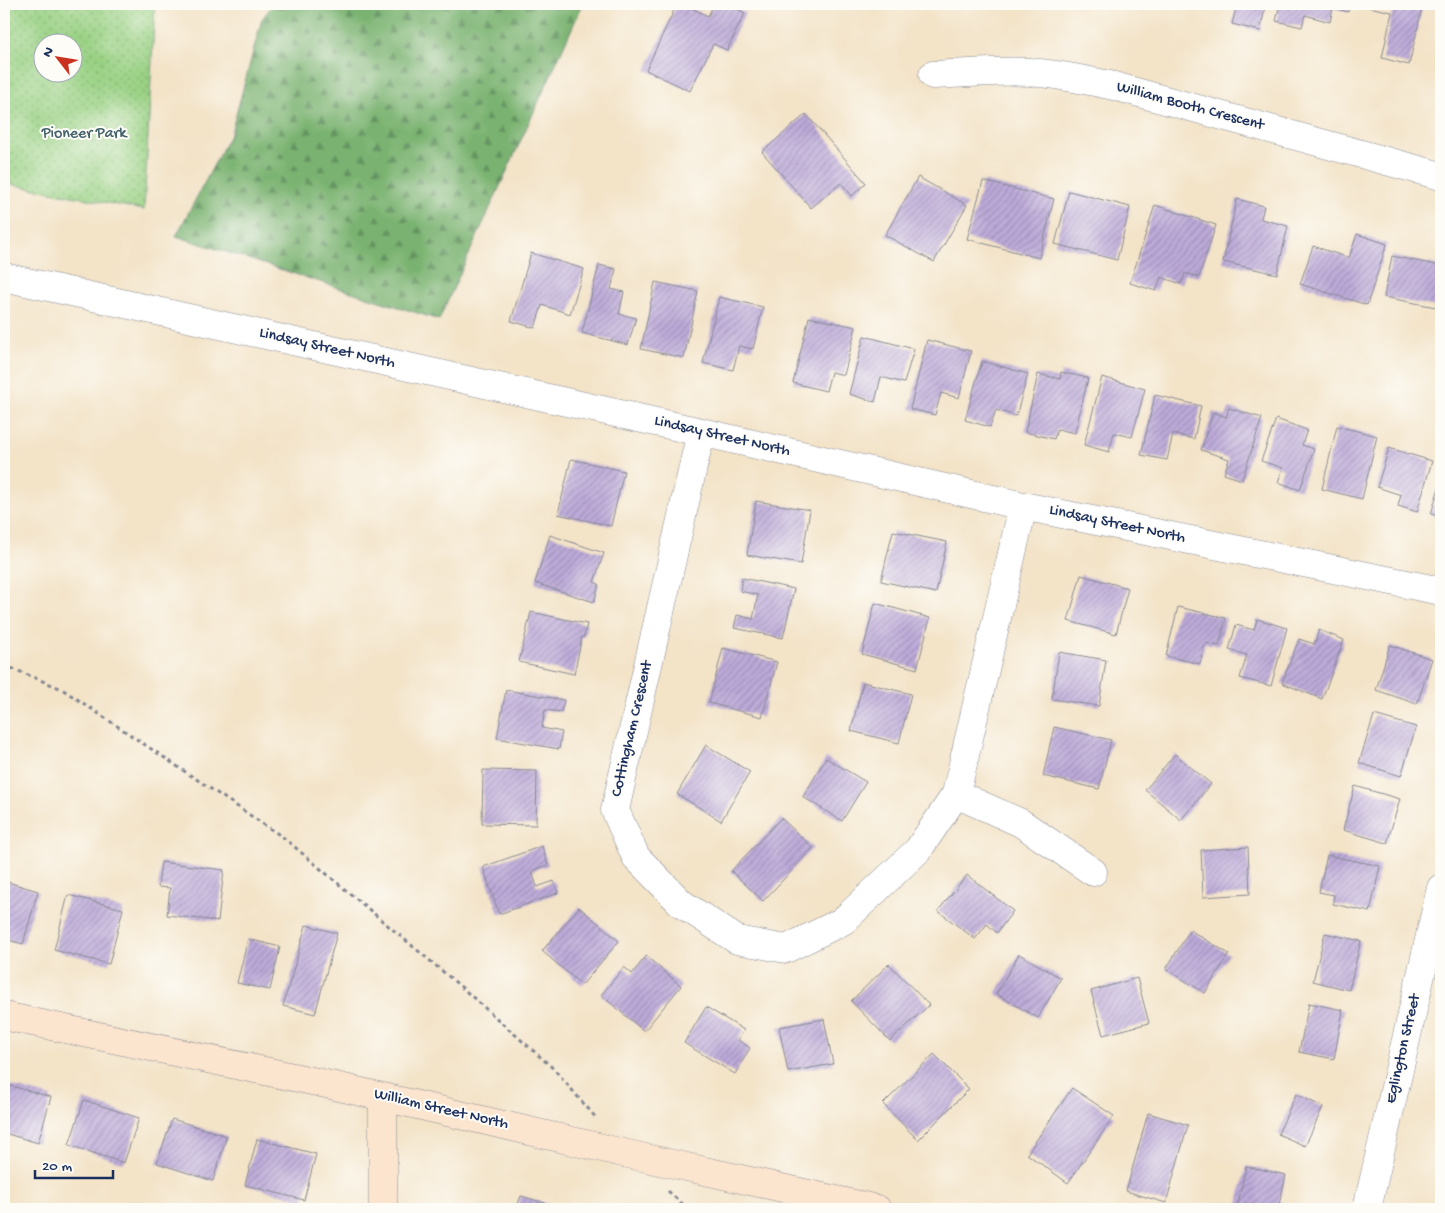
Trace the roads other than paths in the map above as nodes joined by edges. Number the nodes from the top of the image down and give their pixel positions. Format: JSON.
{"nodes":[{"id":1,"x":933,"y":75,"type":"dead end"},
{"id":2,"x":1441,"y":176,"type":"edge"},
{"id":3,"x":4,"y":277,"type":"edge"},
{"id":4,"x":700,"y":432,"type":"junction"},
{"id":5,"x":1023,"y":506,"type":"junction"},
{"id":6,"x":1441,"y":591,"type":"edge"},
{"id":7,"x":956,"y":794,"type":"junction"},
{"id":8,"x":1093,"y":872,"type":"dead end"},
{"id":9,"x":1441,"y":888,"type":"edge"},
{"id":10,"x":4,"y":1016,"type":"edge"},
{"id":11,"x":383,"y":1097,"type":"junction"},
{"id":12,"x":382,"y":1209,"type":"edge"},
{"id":13,"x":877,"y":1209,"type":"edge"},
{"id":14,"x":1367,"y":1209,"type":"edge"}],
"edges":[{"from":1,"to":2,"type":"street","name":"William Booth Crescent"},
{"from":3,"to":4,"type":"street","name":"Lindsay Street North"},
{"from":4,"to":5,"type":"street","name":"Lindsay Street North"},
{"from":4,"to":7,"type":"street","name":"Cottingham Crescent"},
{"from":5,"to":6,"type":"street","name":"Lindsay Street North"},
{"from":5,"to":7,"type":"street","name":"Cottingham Crescent"},
{"from":7,"to":8,"type":"street"},
{"from":9,"to":14,"type":"street","name":"Eglington Street"},
{"from":10,"to":11,"type":"street","name":"William Street North"},
{"from":11,"to":12,"type":"street"},
{"from":11,"to":13,"type":"street","name":"William Street North"}]}
